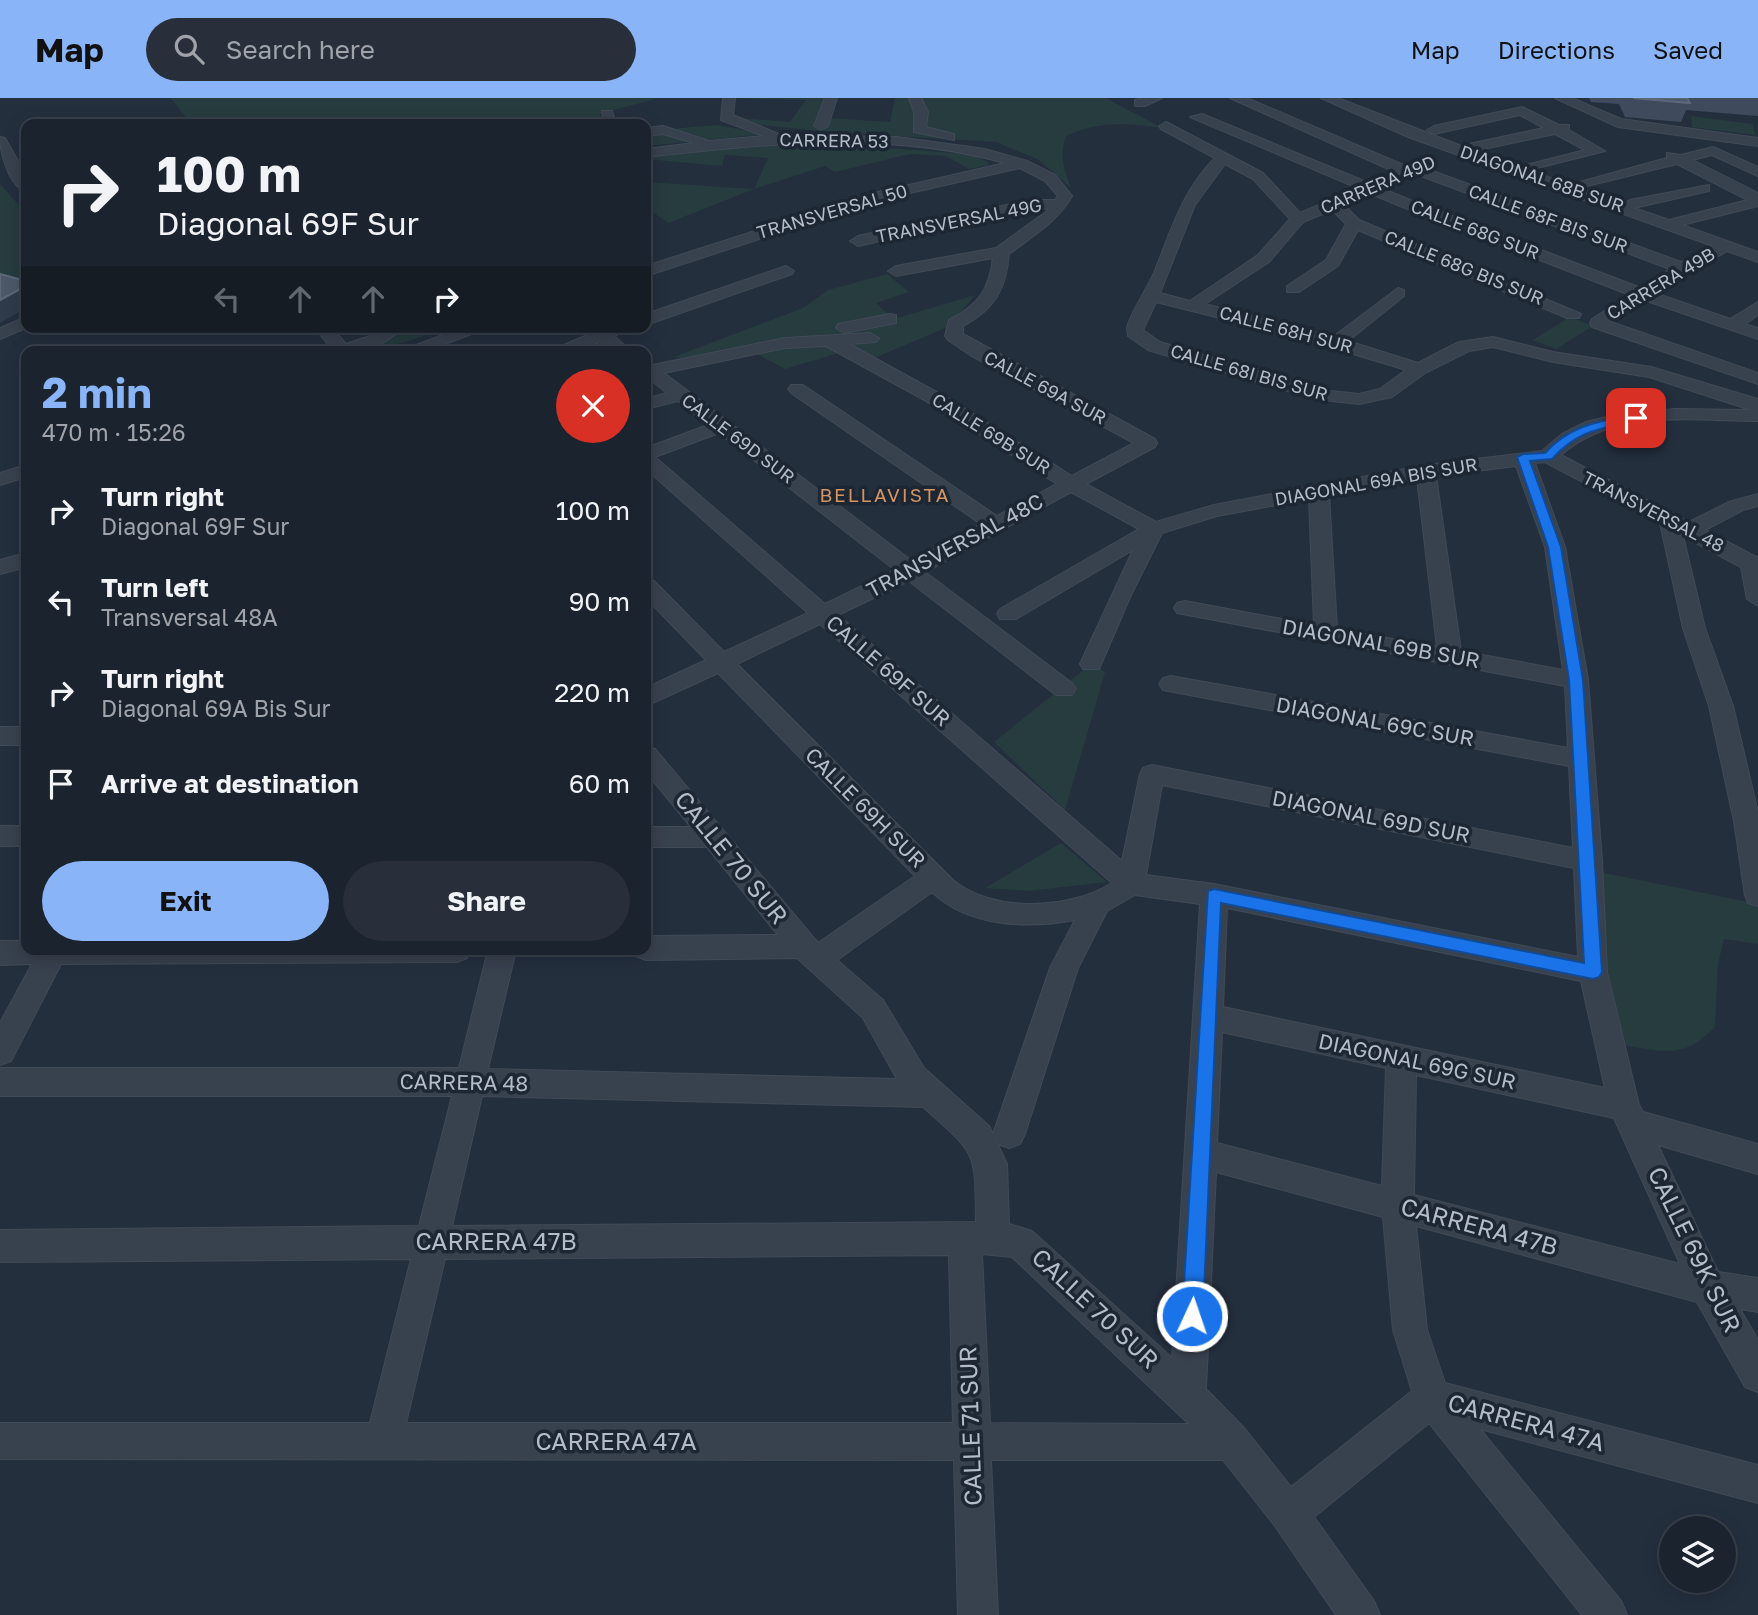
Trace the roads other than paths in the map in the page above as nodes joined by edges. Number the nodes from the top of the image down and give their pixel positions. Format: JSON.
{"nodes":[{"id":1,"x":729,"y":98,"type":"edge"},
{"id":2,"x":831,"y":98,"type":"edge"},
{"id":3,"x":915,"y":98,"type":"edge"},
{"id":4,"x":1156,"y":98,"type":"edge"},
{"id":5,"x":1327,"y":98,"type":"edge"},
{"id":6,"x":1561,"y":98,"type":"edge"},
{"id":7,"x":1249,"y":99,"type":"edge"},
{"id":8,"x":1140,"y":103,"type":"dead end"},
{"id":9,"x":1197,"y":117,"type":"junction"},
{"id":10,"x":1607,"y":119,"type":"junction"},
{"id":11,"x":790,"y":122,"type":"dead end"},
{"id":12,"x":821,"y":126,"type":"junction"},
{"id":13,"x":1641,"y":127,"type":"junction"},
{"id":14,"x":1558,"y":129,"type":"junction"},
{"id":15,"x":919,"y":130,"type":"junction"},
{"id":16,"x":1434,"y":130,"type":"dead end"},
{"id":17,"x":651,"y":131,"type":"edge"},
{"id":18,"x":797,"y":138,"type":"junction"},
{"id":19,"x":1755,"y":140,"type":"edge"},
{"id":20,"x":0,"y":141,"type":"edge"},
{"id":21,"x":719,"y":144,"type":"junction"},
{"id":22,"x":1474,"y":147,"type":"dead end"},
{"id":23,"x":975,"y":150,"type":"junction"},
{"id":24,"x":1459,"y":150,"type":"junction"},
{"id":25,"x":1713,"y":151,"type":"joint"},
{"id":26,"x":651,"y":152,"type":"edge"},
{"id":27,"x":1223,"y":157,"type":"junction"},
{"id":28,"x":1676,"y":160,"type":"junction"},
{"id":29,"x":1021,"y":164,"type":"junction"},
{"id":30,"x":1525,"y":167,"type":"dead end"},
{"id":31,"x":1643,"y":170,"type":"junction"},
{"id":32,"x":1410,"y":171,"type":"junction"},
{"id":33,"x":1758,"y":172,"type":"edge"},
{"id":34,"x":21,"y":178,"type":"edge"},
{"id":35,"x":1576,"y":185,"type":"dead end"},
{"id":36,"x":1704,"y":188,"type":"dead end"},
{"id":37,"x":1367,"y":189,"type":"junction"},
{"id":38,"x":1686,"y":190,"type":"junction"},
{"id":39,"x":1758,"y":201,"type":"edge"},
{"id":40,"x":1334,"y":204,"type":"junction"},
{"id":41,"x":1630,"y":204,"type":"dead end"},
{"id":42,"x":1060,"y":205,"type":"junction"},
{"id":43,"x":1298,"y":219,"type":"junction"},
{"id":44,"x":1675,"y":222,"type":"dead end"},
{"id":45,"x":1354,"y":223,"type":"junction"},
{"id":46,"x":1758,"y":238,"type":"edge"},
{"id":47,"x":858,"y":241,"type":"dead end"},
{"id":48,"x":1731,"y":245,"type":"junction"},
{"id":49,"x":1001,"y":252,"type":"junction"},
{"id":50,"x":1758,"y":257,"type":"edge"},
{"id":51,"x":1682,"y":268,"type":"junction"},
{"id":52,"x":651,"y":269,"type":"edge"},
{"id":53,"x":786,"y":271,"type":"dead end"},
{"id":54,"x":896,"y":271,"type":"dead end"},
{"id":55,"x":1293,"y":289,"type":"dead end"},
{"id":56,"x":1398,"y":293,"type":"dead end"},
{"id":57,"x":1642,"y":294,"type":"junction"},
{"id":58,"x":1151,"y":296,"type":"junction"},
{"id":59,"x":1194,"y":307,"type":"junction"},
{"id":60,"x":1758,"y":307,"type":"edge"},
{"id":61,"x":1573,"y":314,"type":"dead end"},
{"id":62,"x":651,"y":318,"type":"edge"},
{"id":63,"x":890,"y":318,"type":"dead end"},
{"id":64,"x":21,"y":324,"type":"edge"},
{"id":65,"x":1732,"y":325,"type":"junction"},
{"id":66,"x":387,"y":333,"type":"edge"},
{"id":67,"x":464,"y":333,"type":"edge"},
{"id":68,"x":593,"y":333,"type":"edge"},
{"id":69,"x":600,"y":333,"type":"edge"},
{"id":70,"x":0,"y":334,"type":"edge"},
{"id":71,"x":1758,"y":334,"type":"edge"},
{"id":72,"x":870,"y":338,"type":"dead end"},
{"id":73,"x":826,"y":339,"type":"junction"},
{"id":74,"x":799,"y":342,"type":"junction"},
{"id":75,"x":1338,"y":342,"type":"junction"},
{"id":76,"x":358,"y":346,"type":"edge"},
{"id":77,"x":424,"y":346,"type":"edge"},
{"id":78,"x":567,"y":346,"type":"edge"},
{"id":79,"x":616,"y":346,"type":"edge"},
{"id":80,"x":651,"y":369,"type":"edge"},
{"id":81,"x":1419,"y":369,"type":"junction"},
{"id":82,"x":651,"y":372,"type":"edge"},
{"id":83,"x":1758,"y":379,"type":"edge"},
{"id":84,"x":797,"y":389,"type":"dead end"},
{"id":85,"x":682,"y":396,"type":"junction"},
{"id":86,"x":651,"y":403,"type":"edge"},
{"id":87,"x":1758,"y":406,"type":"edge"},
{"id":88,"x":1758,"y":415,"type":"edge"},
{"id":89,"x":721,"y":426,"type":"junction"},
{"id":90,"x":1148,"y":443,"type":"joint"},
{"id":91,"x":651,"y":454,"type":"edge"},
{"id":92,"x":1536,"y":457,"type":"junction"},
{"id":93,"x":651,"y":460,"type":"edge"},
{"id":94,"x":1426,"y":471,"type":"junction"},
{"id":95,"x":21,"y":473,"type":"edge"},
{"id":96,"x":0,"y":479,"type":"edge"},
{"id":97,"x":1071,"y":484,"type":"junction"},
{"id":98,"x":1319,"y":491,"type":"junction"},
{"id":99,"x":1758,"y":500,"type":"edge"},
{"id":100,"x":996,"y":524,"type":"junction"},
{"id":101,"x":1679,"y":527,"type":"junction"},
{"id":102,"x":1154,"y":530,"type":"junction"},
{"id":103,"x":21,"y":562,"type":"edge"},
{"id":104,"x":1755,"y":565,"type":"edge"},
{"id":105,"x":0,"y":568,"type":"edge"},
{"id":106,"x":910,"y":571,"type":"junction"},
{"id":107,"x":651,"y":591,"type":"edge"},
{"id":108,"x":1758,"y":599,"type":"edge"},
{"id":109,"x":1185,"y":608,"type":"dead end"},
{"id":110,"x":823,"y":614,"type":"junction"},
{"id":111,"x":1008,"y":614,"type":"dead end"},
{"id":112,"x":1326,"y":634,"type":"junction"},
{"id":113,"x":1450,"y":657,"type":"junction"},
{"id":114,"x":722,"y":662,"type":"junction"},
{"id":115,"x":1091,"y":664,"type":"dead end"},
{"id":116,"x":1576,"y":680,"type":"junction"},
{"id":117,"x":1171,"y":684,"type":"dead end"},
{"id":118,"x":1064,"y":689,"type":"dead end"},
{"id":119,"x":651,"y":696,"type":"edge"},
{"id":120,"x":0,"y":736,"type":"edge"},
{"id":121,"x":21,"y":736,"type":"edge"},
{"id":122,"x":1578,"y":759,"type":"junction"},
{"id":123,"x":651,"y":761,"type":"edge"},
{"id":124,"x":0,"y":836,"type":"edge"},
{"id":125,"x":21,"y":836,"type":"edge"},
{"id":126,"x":651,"y":837,"type":"edge"},
{"id":127,"x":715,"y":837,"type":"junction"},
{"id":128,"x":1589,"y":861,"type":"junction"},
{"id":129,"x":933,"y":877,"type":"junction"},
{"id":130,"x":1131,"y":884,"type":"junction"},
{"id":131,"x":1214,"y":895,"type":"junction"},
{"id":132,"x":1757,"y":895,"type":"edge"},
{"id":133,"x":1097,"y":904,"type":"junction"},
{"id":134,"x":651,"y":948,"type":"edge"},
{"id":135,"x":0,"y":953,"type":"edge"},
{"id":136,"x":21,"y":953,"type":"edge"},
{"id":137,"x":810,"y":953,"type":"junction"},
{"id":138,"x":52,"y":955,"type":"edge"},
{"id":139,"x":501,"y":955,"type":"edge"},
{"id":140,"x":1593,"y":972,"type":"junction"},
{"id":141,"x":1209,"y":1017,"type":"junction"},
{"id":142,"x":0,"y":1052,"type":"edge"},
{"id":143,"x":1401,"y":1058,"type":"junction"},
{"id":144,"x":0,"y":1082,"type":"edge"},
{"id":145,"x":470,"y":1082,"type":"junction"},
{"id":146,"x":928,"y":1093,"type":"junction"},
{"id":147,"x":1629,"y":1115,"type":"junction"},
{"id":148,"x":1009,"y":1134,"type":"dead end"},
{"id":149,"x":1202,"y":1154,"type":"junction"},
{"id":150,"x":1758,"y":1159,"type":"edge"},
{"id":151,"x":1398,"y":1206,"type":"junction"},
{"id":152,"x":979,"y":1238,"type":"junction"},
{"id":153,"x":432,"y":1242,"type":"junction"},
{"id":154,"x":0,"y":1246,"type":"edge"},
{"id":155,"x":1708,"y":1287,"type":"junction"},
{"id":156,"x":1758,"y":1295,"type":"edge"},
{"id":157,"x":1758,"y":1374,"type":"edge"},
{"id":158,"x":1188,"y":1396,"type":"junction"},
{"id":159,"x":1432,"y":1398,"type":"junction"},
{"id":160,"x":0,"y":1441,"type":"edge"},
{"id":161,"x":384,"y":1441,"type":"junction"},
{"id":162,"x":972,"y":1442,"type":"junction"},
{"id":163,"x":1232,"y":1442,"type":"junction"},
{"id":164,"x":1758,"y":1484,"type":"edge"},
{"id":165,"x":1288,"y":1513,"type":"junction"},
{"id":166,"x":978,"y":1615,"type":"edge"},
{"id":167,"x":1360,"y":1615,"type":"edge"},
{"id":168,"x":1607,"y":1615,"type":"edge"}],
"edges":[{"from":1,"to":18,"type":"street"},
{"from":2,"to":12,"type":"street"},
{"from":3,"to":15,"type":"street"},
{"from":4,"to":8,"type":"street"},
{"from":5,"to":24,"type":"street","name":"DIAGONAL 68B SUR"},
{"from":6,"to":10,"type":"street"},
{"from":7,"to":9,"type":"street"},
{"from":7,"to":32,"type":"street","name":"CALLE 68F BIS SUR"},
{"from":9,"to":27,"type":"street"},
{"from":9,"to":37,"type":"street","name":"CALLE 68G SUR"},
{"from":10,"to":13,"type":"street"},
{"from":10,"to":14,"type":"street"},
{"from":11,"to":12,"type":"street"},
{"from":12,"to":15,"type":"street"},
{"from":13,"to":19,"type":"street"},
{"from":13,"to":28,"type":"street"},
{"from":14,"to":16,"type":"street"},
{"from":14,"to":22,"type":"street"},
{"from":14,"to":30,"type":"street"},
{"from":15,"to":23,"type":"street"},
{"from":17,"to":21,"type":"street"},
{"from":18,"to":21,"type":"street","name":"CARRERA 53"},
{"from":18,"to":23,"type":"street","name":"CARRERA 53"},
{"from":20,"to":34,"type":"street"},
{"from":21,"to":26,"type":"street","name":"CARRERA 53"},
{"from":23,"to":29,"type":"street","name":"CARRERA 53"},
{"from":24,"to":32,"type":"street","name":"CARRERA 49D"},
{"from":24,"to":48,"type":"street","name":"DIAGONAL 68B SUR"},
{"from":25,"to":28,"type":"street"},
{"from":25,"to":33,"type":"street"},
{"from":27,"to":43,"type":"street"},
{"from":27,"to":58,"type":"street"},
{"from":28,"to":31,"type":"street"},
{"from":28,"to":39,"type":"street"},
{"from":29,"to":42,"type":"street"},
{"from":29,"to":52,"type":"street","name":"TRANSVERSAL 50"},
{"from":31,"to":35,"type":"street"},
{"from":31,"to":38,"type":"street"},
{"from":32,"to":37,"type":"street","name":"CARRERA 49D"},
{"from":32,"to":51,"type":"street","name":"CALLE 68F BIS SUR"},
{"from":36,"to":38,"type":"street"},
{"from":37,"to":40,"type":"street","name":"CARRERA 49D"},
{"from":37,"to":57,"type":"street","name":"CALLE 68G SUR"},
{"from":38,"to":41,"type":"street"},
{"from":39,"to":44,"type":"street"},
{"from":40,"to":43,"type":"street","name":"CARRERA 49D"},
{"from":40,"to":45,"type":"street"},
{"from":42,"to":47,"type":"street","name":"TRANSVERSAL 49G"},
{"from":42,"to":49,"type":"street"},
{"from":43,"to":59,"type":"street"},
{"from":45,"to":55,"type":"street"},
{"from":45,"to":61,"type":"street","name":"CALLE 68G BIS SUR"},
{"from":46,"to":48,"type":"street","name":"CARRERA 49B"},
{"from":48,"to":50,"type":"street","name":"DIAGONAL 68B SUR"},
{"from":48,"to":51,"type":"street","name":"CARRERA 49B"},
{"from":49,"to":54,"type":"street"},
{"from":49,"to":90,"type":"street","name":"CALLE 69A SUR"},
{"from":51,"to":57,"type":"street","name":"CARRERA 49B"},
{"from":53,"to":62,"type":"street"},
{"from":56,"to":75,"type":"street"},
{"from":57,"to":65,"type":"street","name":"CALLE 68G SUR"},
{"from":57,"to":83,"type":"street","name":"CARRERA 49B"},
{"from":58,"to":59,"type":"street","name":"CALLE 68H SUR"},
{"from":58,"to":81,"type":"street","name":"CALLE 68I BIS SUR"},
{"from":59,"to":75,"type":"street","name":"CALLE 68H SUR"},
{"from":60,"to":65,"type":"street"},
{"from":63,"to":74,"type":"street"},
{"from":64,"to":70,"type":"street"},
{"from":65,"to":71,"type":"street","name":"CALLE 68G SUR"},
{"from":66,"to":76,"type":"street"},
{"from":67,"to":77,"type":"street"},
{"from":68,"to":78,"type":"street"},
{"from":69,"to":79,"type":"street"},
{"from":72,"to":73,"type":"street"},
{"from":73,"to":74,"type":"street"},
{"from":73,"to":97,"type":"street","name":"CALLE 69B SUR"},
{"from":74,"to":80,"type":"street"},
{"from":75,"to":81,"type":"street","name":"CALLE 68H SUR"},
{"from":81,"to":87,"type":"street"},
{"from":82,"to":85,"type":"street","name":"CALLE 69D SUR"},
{"from":84,"to":100,"type":"street"},
{"from":85,"to":86,"type":"street"},
{"from":85,"to":89,"type":"street","name":"CALLE 69D SUR"},
{"from":88,"to":92,"type":"street"},
{"from":89,"to":91,"type":"street"},
{"from":89,"to":106,"type":"street","name":"CALLE 69D SUR"},
{"from":90,"to":97,"type":"street","name":"TRANSVERSAL 48C"},
{"from":92,"to":94,"type":"street","name":"DIAGONAL 69A BIS SUR"},
{"from":92,"to":101,"type":"street","name":"TRANSVERSAL 48"},
{"from":92,"to":116,"type":"street","name":"CALLE 69K SUR"},
{"from":93,"to":110,"type":"street","name":"CALLE 69F SUR"},
{"from":94,"to":98,"type":"street","name":"DIAGONAL 69A BIS SUR"},
{"from":94,"to":113,"type":"street"},
{"from":95,"to":96,"type":"street"},
{"from":97,"to":100,"type":"street","name":"TRANSVERSAL 48C"},
{"from":97,"to":102,"type":"street","name":"CALLE 69B SUR"},
{"from":98,"to":102,"type":"street","name":"DIAGONAL 69A BIS SUR"},
{"from":98,"to":112,"type":"street"},
{"from":99,"to":101,"type":"street"},
{"from":100,"to":106,"type":"street","name":"TRANSVERSAL 48C"},
{"from":101,"to":104,"type":"street","name":"TRANSVERSAL 48"},
{"from":101,"to":132,"type":"street"},
{"from":102,"to":111,"type":"street","name":"DIAGONAL 69A BIS SUR"},
{"from":102,"to":115,"type":"street"},
{"from":103,"to":105,"type":"street"},
{"from":104,"to":108,"type":"street"},
{"from":106,"to":110,"type":"street","name":"TRANSVERSAL 48C"},
{"from":106,"to":118,"type":"street","name":"CALLE 69D SUR"},
{"from":107,"to":114,"type":"street","name":"CALLE 69H SUR"},
{"from":109,"to":112,"type":"street","name":"DIAGONAL 69B SUR"},
{"from":110,"to":114,"type":"street","name":"TRANSVERSAL 48C"},
{"from":110,"to":130,"type":"street","name":"CALLE 69F SUR"},
{"from":112,"to":113,"type":"street","name":"DIAGONAL 69B SUR"},
{"from":113,"to":116,"type":"street","name":"DIAGONAL 69B SUR"},
{"from":114,"to":119,"type":"street","name":"TRANSVERSAL 48C"},
{"from":114,"to":129,"type":"street","name":"CALLE 69H SUR"},
{"from":116,"to":122,"type":"street","name":"CALLE 69K SUR"},
{"from":117,"to":122,"type":"street","name":"DIAGONAL 69C SUR"},
{"from":120,"to":121,"type":"street"},
{"from":122,"to":128,"type":"street","name":"CALLE 69K SUR"},
{"from":123,"to":127,"type":"street","name":"CALLE 70 SUR"},
{"from":124,"to":125,"type":"street"},
{"from":126,"to":127,"type":"street"},
{"from":127,"to":137,"type":"street","name":"CALLE 70 SUR"},
{"from":128,"to":130,"type":"street","name":"DIAGONAL 69D SUR"},
{"from":128,"to":140,"type":"street","name":"CALLE 69K SUR"},
{"from":129,"to":133,"type":"street","name":"CALLE 69H SUR"},
{"from":129,"to":137,"type":"street"},
{"from":130,"to":131,"type":"street"},
{"from":130,"to":133,"type":"street","name":"CALLE 69H SUR"},
{"from":131,"to":140,"type":"street"},
{"from":131,"to":141,"type":"street"},
{"from":133,"to":148,"type":"street"},
{"from":134,"to":137,"type":"street"},
{"from":135,"to":136,"type":"street"},
{"from":137,"to":146,"type":"street","name":"CALLE 70 SUR"},
{"from":138,"to":142,"type":"street"},
{"from":139,"to":145,"type":"street"},
{"from":140,"to":147,"type":"street","name":"CALLE 69K SUR"},
{"from":141,"to":143,"type":"street","name":"DIAGONAL 69G SUR"},
{"from":141,"to":149,"type":"street"},
{"from":143,"to":147,"type":"street","name":"DIAGONAL 69G SUR"},
{"from":143,"to":151,"type":"street"},
{"from":144,"to":145,"type":"street","name":"CARRERA 48"},
{"from":145,"to":146,"type":"street","name":"CARRERA 48"},
{"from":145,"to":153,"type":"street"},
{"from":146,"to":152,"type":"street","name":"CALLE 70 SUR"},
{"from":147,"to":150,"type":"street","name":"DIAGONAL 69G SUR"},
{"from":147,"to":155,"type":"street","name":"CALLE 69K SUR"},
{"from":149,"to":151,"type":"street","name":"CARRERA 47B"},
{"from":149,"to":158,"type":"street"},
{"from":151,"to":155,"type":"street","name":"CARRERA 47B"},
{"from":151,"to":159,"type":"street"},
{"from":152,"to":153,"type":"street","name":"CARRERA 47B"},
{"from":152,"to":158,"type":"street","name":"CALLE 70 SUR"},
{"from":152,"to":162,"type":"street","name":"CALLE 71 SUR"},
{"from":153,"to":154,"type":"street","name":"CARRERA 47B"},
{"from":153,"to":161,"type":"street"},
{"from":155,"to":156,"type":"street","name":"CARRERA 47B"},
{"from":155,"to":157,"type":"street","name":"CALLE 69K SUR"},
{"from":158,"to":163,"type":"street","name":"CALLE 70 SUR"},
{"from":159,"to":164,"type":"street","name":"CARRERA 47A"},
{"from":159,"to":165,"type":"street","name":"CARRERA 47A"},
{"from":159,"to":168,"type":"street"},
{"from":160,"to":161,"type":"street","name":"CARRERA 47A"},
{"from":161,"to":162,"type":"street","name":"CARRERA 47A"},
{"from":162,"to":163,"type":"street","name":"CARRERA 47A"},
{"from":162,"to":166,"type":"street","name":"CALLE 71 SUR"},
{"from":163,"to":165,"type":"street","name":"CALLE 70 SUR"},
{"from":165,"to":167,"type":"street","name":"CALLE 70 SUR"}]}
